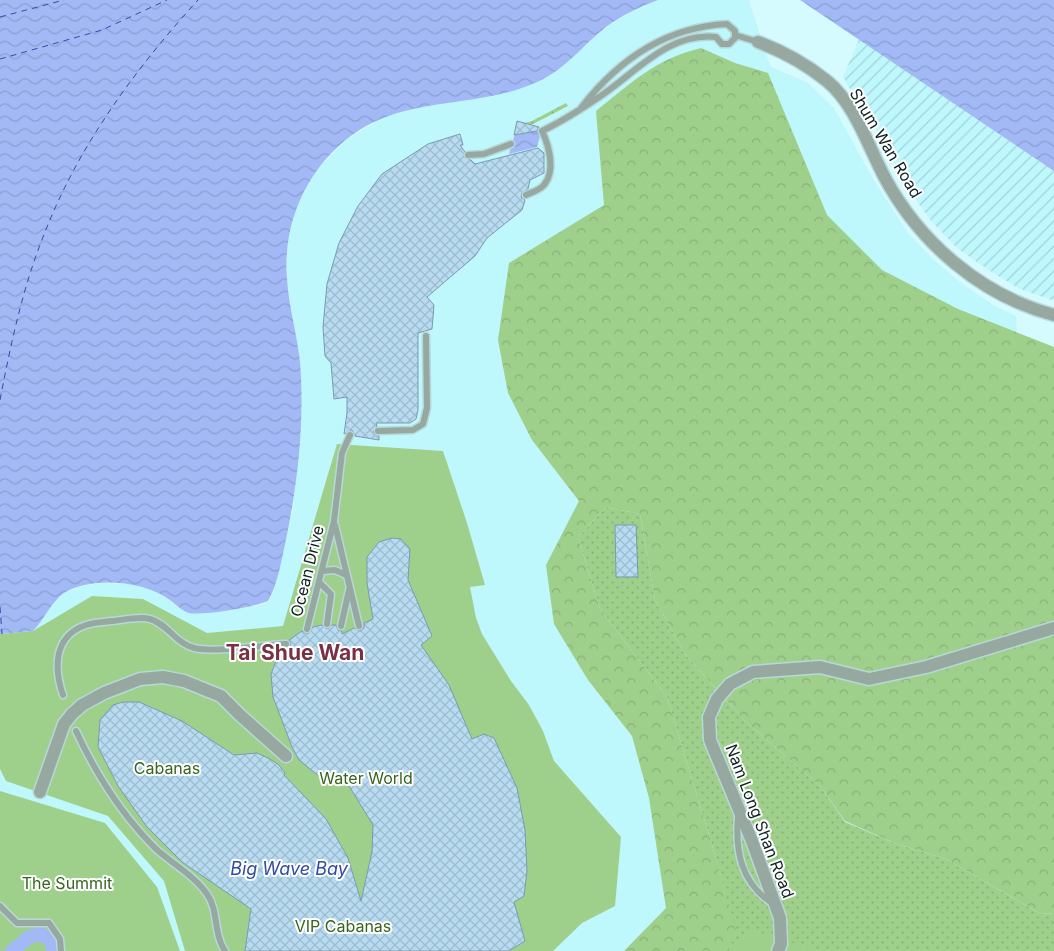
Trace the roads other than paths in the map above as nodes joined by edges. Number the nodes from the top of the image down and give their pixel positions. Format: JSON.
{"nodes":[{"id":1,"x":721,"y":26,"type":"junction"},
{"id":2,"x":735,"y":35,"type":"junction"},
{"id":3,"x":716,"y":37,"type":"junction"},
{"id":4,"x":758,"y":42,"type":"joint"},
{"id":5,"x":581,"y":108,"type":"junction"},
{"id":6,"x":511,"y":144,"type":"dead end"},
{"id":7,"x":468,"y":155,"type":"dead end"},
{"id":8,"x":526,"y":195,"type":"dead end"},
{"id":9,"x":1054,"y":315,"type":"edge"},
{"id":10,"x":426,"y":336,"type":"dead end"},
{"id":11,"x":378,"y":431,"type":"dead end"},
{"id":12,"x":350,"y":435,"type":"dead end"},
{"id":13,"x":334,"y":521,"type":"junction"},
{"id":14,"x":322,"y":571,"type":"junction"},
{"id":15,"x":346,"y":575,"type":"junction"},
{"id":16,"x":319,"y":582,"type":"junction"},
{"id":17,"x":349,"y":589,"type":"junction"},
{"id":18,"x":326,"y":624,"type":"dead end"},
{"id":19,"x":341,"y":626,"type":"dead end"},
{"id":20,"x":359,"y":626,"type":"dead end"},
{"id":21,"x":1054,"y":628,"type":"edge"},
{"id":22,"x":307,"y":629,"type":"dead end"},
{"id":23,"x":286,"y":644,"type":"dead end"},
{"id":24,"x":63,"y":696,"type":"dead end"},
{"id":25,"x":76,"y":731,"type":"dead end"},
{"id":26,"x":286,"y":756,"type":"dead end"},
{"id":27,"x":40,"y":792,"type":"dead end"},
{"id":28,"x":739,"y":809,"type":"junction"},
{"id":29,"x":775,"y":905,"type":"junction"},
{"id":30,"x":0,"y":906,"type":"edge"},
{"id":31,"x":60,"y":951,"type":"edge"},
{"id":32,"x":225,"y":951,"type":"edge"},
{"id":33,"x":778,"y":951,"type":"edge"}],
"edges":[{"from":1,"to":2,"type":"lane"},
{"from":1,"to":3,"type":"lane"},
{"from":1,"to":5,"type":"lane"},
{"from":2,"to":3,"type":"lane"},
{"from":2,"to":4,"type":"lane"},
{"from":3,"to":5,"type":"lane"},
{"from":4,"to":9,"type":"street","name":"Shum Wan Road"},
{"from":5,"to":8,"type":"lane"},
{"from":6,"to":7,"type":"lane"},
{"from":10,"to":11,"type":"lane"},
{"from":12,"to":13,"type":"lane","name":"Ocean Drive"},
{"from":13,"to":14,"type":"lane","name":"Ocean Drive"},
{"from":13,"to":15,"type":"lane","name":"Ocean Drive"},
{"from":14,"to":15,"type":"lane"},
{"from":14,"to":16,"type":"lane","name":"Ocean Drive"},
{"from":15,"to":17,"type":"lane","name":"Ocean Drive"},
{"from":16,"to":18,"type":"lane"},
{"from":16,"to":22,"type":"lane","name":"Ocean Drive"},
{"from":17,"to":19,"type":"lane"},
{"from":17,"to":20,"type":"lane","name":"Ocean Drive"},
{"from":21,"to":28,"type":"street","name":"Nam Long Shan Road"},
{"from":23,"to":24,"type":"lane"},
{"from":25,"to":32,"type":"lane"},
{"from":26,"to":27,"type":"street"},
{"from":28,"to":29,"type":"street","name":"Nam Long Shan Road"},
{"from":28,"to":29,"type":"lane"},
{"from":29,"to":33,"type":"street","name":"Nam Long Shan Road"},
{"from":30,"to":31,"type":"lane"}]}
